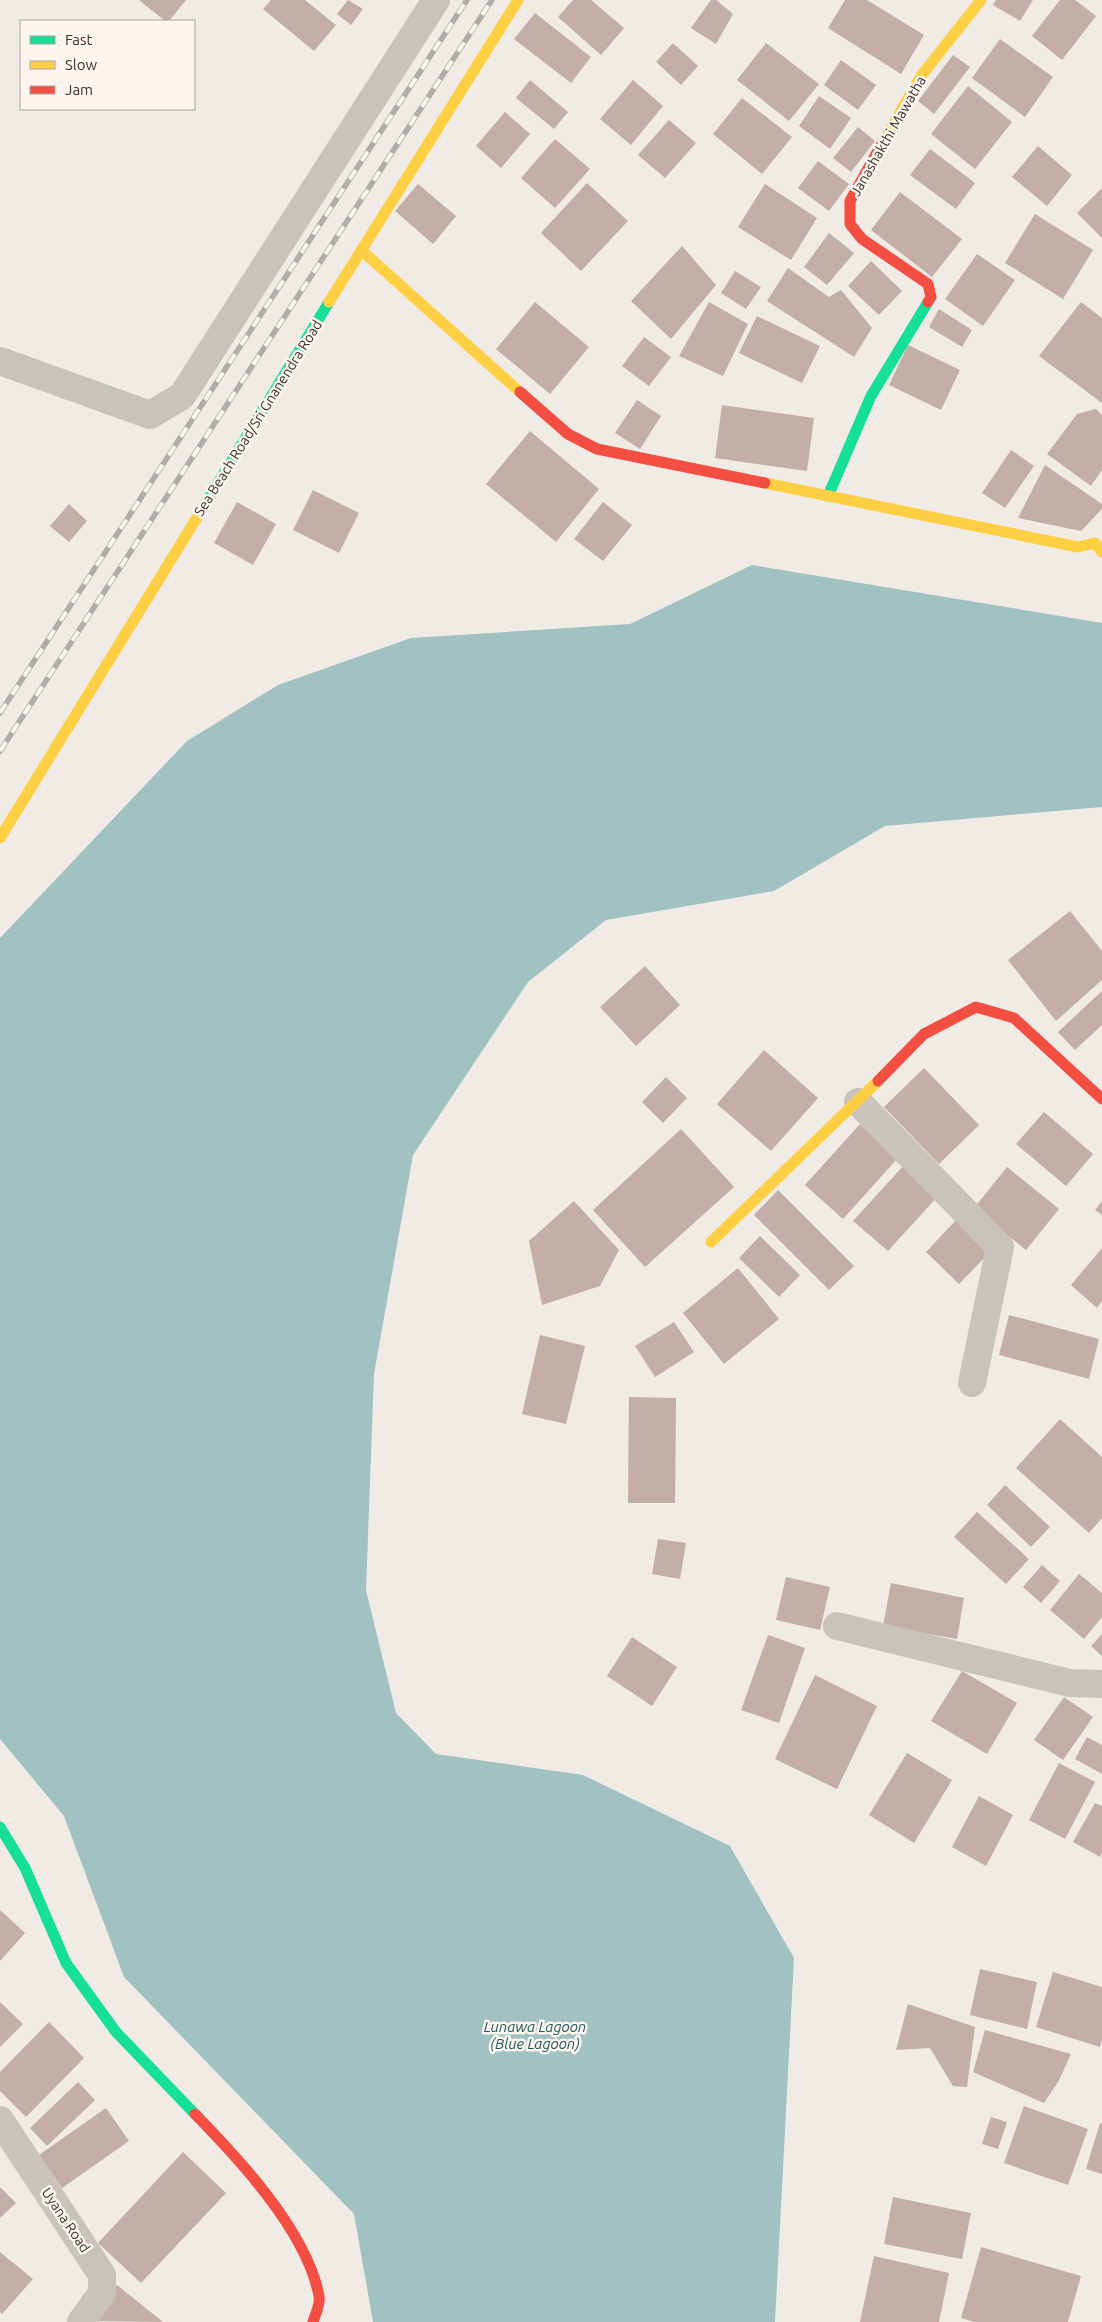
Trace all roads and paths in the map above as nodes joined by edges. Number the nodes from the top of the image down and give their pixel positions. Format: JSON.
{"nodes":[{"id":1,"x":436,"y":0,"type":"edge"},
{"id":2,"x":518,"y":0,"type":"edge"},
{"id":3,"x":981,"y":0,"type":"edge"},
{"id":4,"x":361,"y":250,"type":"junction"},
{"id":5,"x":0,"y":361,"type":"edge"},
{"id":6,"x":828,"y":496,"type":"junction"},
{"id":7,"x":1100,"y":543,"type":"edge"},
{"id":8,"x":0,"y":838,"type":"edge"},
{"id":9,"x":1102,"y":1099,"type":"edge"},
{"id":10,"x":858,"y":1102,"type":"junction"},
{"id":11,"x":711,"y":1242,"type":"dead end"},
{"id":12,"x":972,"y":1383,"type":"dead end"},
{"id":13,"x":837,"y":1626,"type":"dead end"},
{"id":14,"x":1102,"y":1684,"type":"edge"},
{"id":15,"x":0,"y":1826,"type":"edge"},
{"id":16,"x":0,"y":2120,"type":"edge"},
{"id":17,"x":81,"y":2322,"type":"edge"},
{"id":18,"x":313,"y":2322,"type":"edge"}],
"edges":[{"from":1,"to":5,"type":"street"},
{"from":2,"to":4,"type":"street","name":"Sea Beach Road/Sri Gnanendra Road"},
{"from":3,"to":6,"type":"street","name":"Janashakthi Mawatha"},
{"from":4,"to":6,"type":"street"},
{"from":4,"to":8,"type":"street","name":"Sea Beach Road/Sri Gnanendra Road"},
{"from":6,"to":7,"type":"street"},
{"from":9,"to":10,"type":"street"},
{"from":10,"to":11,"type":"street"},
{"from":10,"to":12,"type":"street"},
{"from":13,"to":14,"type":"street"},
{"from":15,"to":18,"type":"street"},
{"from":16,"to":17,"type":"street","name":"Uyana Road"}]}
